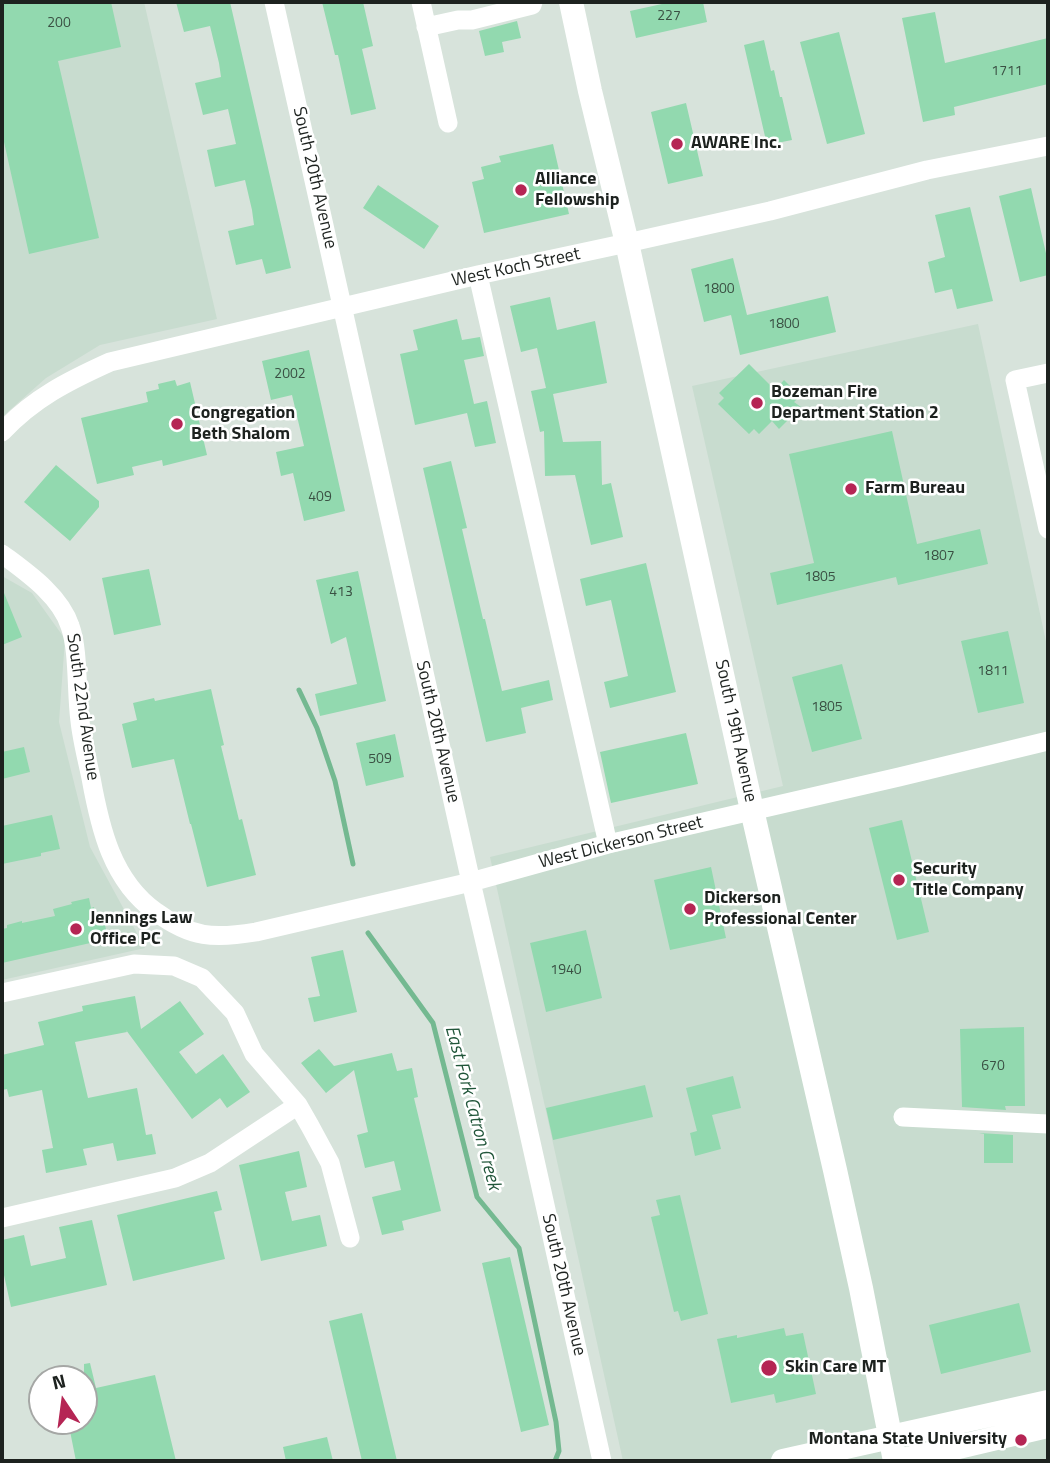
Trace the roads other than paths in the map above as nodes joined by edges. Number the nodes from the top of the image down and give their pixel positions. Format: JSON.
{"nodes":[{"id":1,"x":274,"y":2,"type":"edge"},
{"id":2,"x":421,"y":2,"type":"edge"},
{"id":3,"x":533,"y":2,"type":"edge"},
{"id":4,"x":571,"y":2,"type":"edge"},
{"id":5,"x":426,"y":27,"type":"junction"},
{"id":6,"x":448,"y":123,"type":"dead end"},
{"id":7,"x":1048,"y":146,"type":"edge"},
{"id":8,"x":627,"y":243,"type":"junction"},
{"id":9,"x":478,"y":275,"type":"junction"},
{"id":10,"x":342,"y":307,"type":"junction"},
{"id":11,"x":1048,"y":373,"type":"edge"},
{"id":12,"x":2,"y":432,"type":"edge"},
{"id":13,"x":1048,"y":529,"type":"edge"},
{"id":14,"x":2,"y":554,"type":"edge"},
{"id":15,"x":1048,"y":741,"type":"edge"},
{"id":16,"x":752,"y":810,"type":"junction"},
{"id":17,"x":608,"y":844,"type":"junction"},
{"id":18,"x":471,"y":883,"type":"junction"},
{"id":19,"x":193,"y":932,"type":"joint"},
{"id":20,"x":2,"y":993,"type":"edge"},
{"id":21,"x":298,"y":1105,"type":"junction"},
{"id":22,"x":903,"y":1117,"type":"dead end"},
{"id":23,"x":1048,"y":1125,"type":"edge"},
{"id":24,"x":2,"y":1218,"type":"edge"},
{"id":25,"x":350,"y":1238,"type":"dead end"},
{"id":26,"x":1048,"y":1402,"type":"edge"},
{"id":27,"x":1048,"y":1426,"type":"edge"},
{"id":28,"x":890,"y":1437,"type":"junction"},
{"id":29,"x":602,"y":1461,"type":"edge"},
{"id":30,"x":783,"y":1461,"type":"edge"},
{"id":31,"x":897,"y":1461,"type":"edge"}],
"edges":[{"from":1,"to":10,"type":"street","name":"South 20th Avenue"},
{"from":2,"to":5,"type":"street"},
{"from":3,"to":5,"type":"street"},
{"from":4,"to":8,"type":"main road","name":"South 19th Avenue"},
{"from":5,"to":6,"type":"street"},
{"from":7,"to":8,"type":"street","name":"West Koch Street"},
{"from":8,"to":9,"type":"street","name":"West Koch Street"},
{"from":8,"to":16,"type":"main road","name":"South 19th Avenue"},
{"from":9,"to":10,"type":"street","name":"West Koch Street"},
{"from":9,"to":17,"type":"street"},
{"from":10,"to":12,"type":"street","name":"West Koch Street"},
{"from":10,"to":18,"type":"street","name":"South 20th Avenue"},
{"from":11,"to":13,"type":"street"},
{"from":14,"to":19,"type":"street","name":"South 22nd Avenue"},
{"from":15,"to":16,"type":"street","name":"West Dickerson Street"},
{"from":16,"to":17,"type":"street","name":"West Dickerson Street"},
{"from":16,"to":28,"type":"main road","name":"South 19th Avenue"},
{"from":17,"to":18,"type":"street","name":"West Dickerson Street"},
{"from":18,"to":19,"type":"street","name":"West Dickerson Street"},
{"from":18,"to":29,"type":"street","name":"South 20th Avenue"},
{"from":20,"to":21,"type":"street"},
{"from":21,"to":24,"type":"street"},
{"from":21,"to":25,"type":"street"},
{"from":22,"to":23,"type":"street"},
{"from":26,"to":28,"type":"main road"},
{"from":27,"to":31,"type":"main road"},
{"from":28,"to":30,"type":"main road"},
{"from":28,"to":31,"type":"main road","name":"South 19th Avenue"}]}
